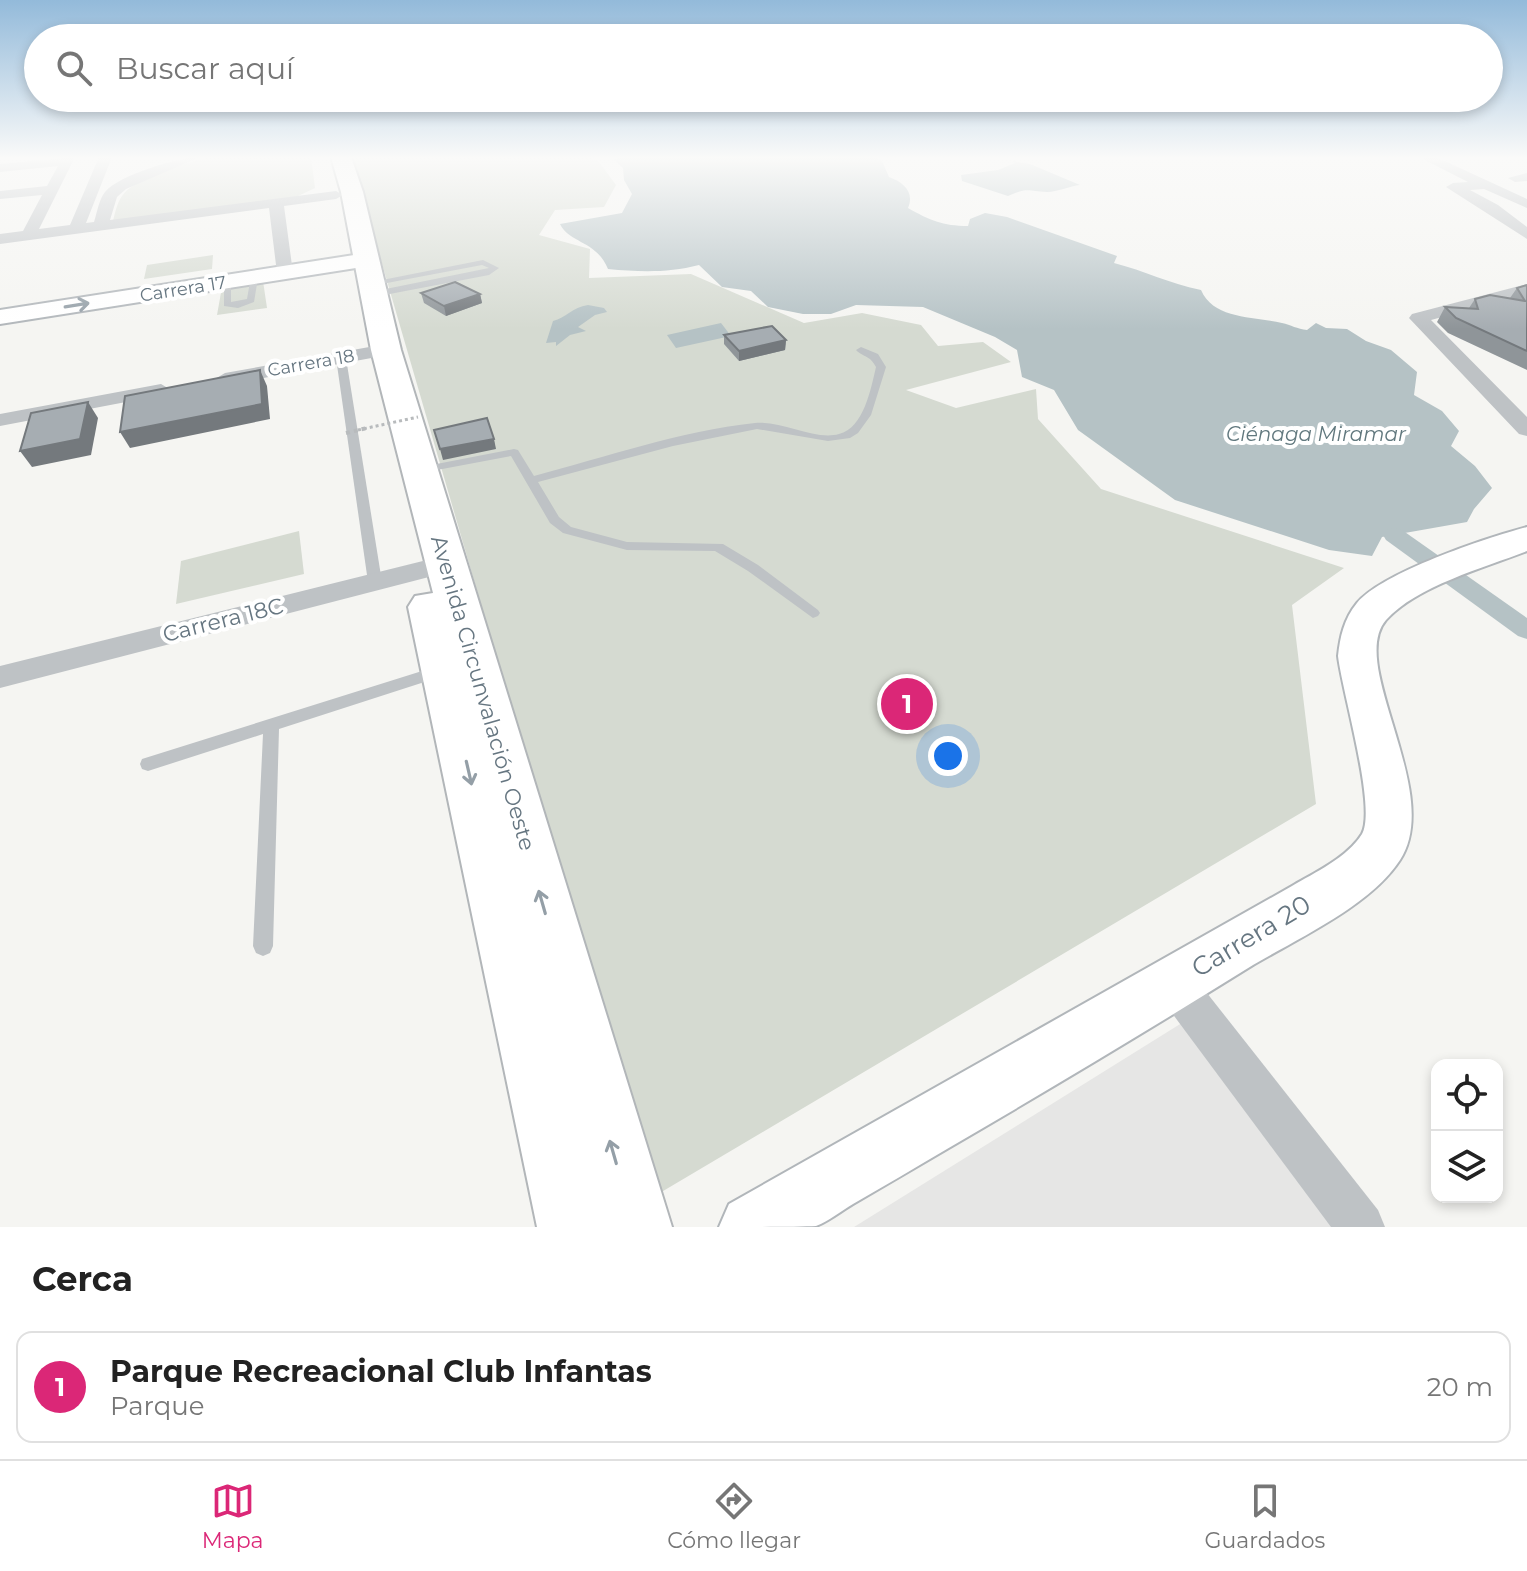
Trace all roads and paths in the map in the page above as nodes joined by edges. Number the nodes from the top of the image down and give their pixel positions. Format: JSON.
{"nodes":[{"id":1,"x":40,"y":214,"type":"edge"},
{"id":2,"x":82,"y":214,"type":"edge"},
{"id":3,"x":104,"y":214,"type":"edge"},
{"id":4,"x":193,"y":214,"type":"edge"},
{"id":5,"x":277,"y":214,"type":"edge"},
{"id":6,"x":343,"y":214,"type":"edge"},
{"id":7,"x":355,"y":214,"type":"edge"},
{"id":8,"x":1501,"y":214,"type":"edge"},
{"id":9,"x":100,"y":227,"type":"junction"},
{"id":10,"x":76,"y":230,"type":"junction"},
{"id":11,"x":1527,"y":234,"type":"edge"},
{"id":12,"x":28,"y":236,"type":"junction"},
{"id":13,"x":0,"y":239,"type":"edge"},
{"id":14,"x":285,"y":273,"type":"junction"},
{"id":15,"x":365,"y":275,"type":"junction"},
{"id":16,"x":1527,"y":289,"type":"edge"},
{"id":17,"x":0,"y":317,"type":"edge"},
{"id":18,"x":861,"y":350,"type":"dead end"},
{"id":19,"x":366,"y":353,"type":"junction"},
{"id":20,"x":418,"y":417,"type":"dead end"},
{"id":21,"x":0,"y":420,"type":"edge"},
{"id":22,"x":1527,"y":429,"type":"edge"},
{"id":23,"x":346,"y":433,"type":"dead end"},
{"id":24,"x":421,"y":470,"type":"junction"},
{"id":25,"x":531,"y":480,"type":"junction"},
{"id":26,"x":1527,"y":538,"type":"edge"},
{"id":27,"x":434,"y":567,"type":"junction"},
{"id":28,"x":375,"y":582,"type":"junction"},
{"id":29,"x":813,"y":613,"type":"dead end"},
{"id":30,"x":444,"y":670,"type":"junction"},
{"id":31,"x":0,"y":677,"type":"edge"},
{"id":32,"x":271,"y":724,"type":"junction"},
{"id":33,"x":148,"y":764,"type":"dead end"},
{"id":34,"x":263,"y":946,"type":"dead end"},
{"id":35,"x":1174,"y":983,"type":"junction"},
{"id":36,"x":575,"y":1227,"type":"edge"},
{"id":37,"x":634,"y":1227,"type":"edge"},
{"id":38,"x":752,"y":1227,"type":"edge"},
{"id":39,"x":1361,"y":1227,"type":"edge"}],
"edges":[{"from":1,"to":12,"type":"street"},
{"from":2,"to":10,"type":"street"},
{"from":3,"to":9,"type":"street"},
{"from":4,"to":9,"type":"street"},
{"from":5,"to":14,"type":"street"},
{"from":6,"to":15,"type":"main road","name":"Avenida Circunvalación Oeste"},
{"from":7,"to":15,"type":"main road","name":"Avenida Circunvalación Oeste"},
{"from":8,"to":11,"type":"street"},
{"from":9,"to":10,"type":"street"},
{"from":10,"to":12,"type":"street"},
{"from":12,"to":13,"type":"street"},
{"from":14,"to":15,"type":"street","name":"Carrera 17"},
{"from":17,"to":14,"type":"street","name":"Carrera 17","one_way":true},
{"from":15,"to":15,"type":"lane"},
{"from":15,"to":19,"type":"main road","name":"Avenida Circunvalación Oeste"},
{"from":15,"to":19,"type":"main road","name":"Avenida Circunvalación Oeste"},
{"from":16,"to":22,"type":"street"},
{"from":18,"to":25,"type":"lane"},
{"from":19,"to":21,"type":"street","name":"Carrera 18"},
{"from":19,"to":24,"type":"main road","name":"Avenida Circunvalación Oeste"},
{"from":19,"to":27,"type":"main road","name":"Avenida Circunvalación Oeste"},
{"from":19,"to":28,"type":"lane"},
{"from":20,"to":23,"type":"path","bridge":true},
{"from":24,"to":25,"type":"lane"},
{"from":24,"to":27,"type":"main road","name":"Avenida Circunvalación Oeste"},
{"from":25,"to":29,"type":"lane"},
{"from":26,"to":35,"type":"street","name":"Carrera 20"},
{"from":27,"to":28,"type":"street","name":"Carrera 18C"},
{"from":27,"to":30,"type":"main road","name":"Avenida Circunvalación Oeste"},
{"from":37,"to":27,"type":"main road","name":"Avenida Circunvalación Oeste","one_way":true},
{"from":28,"to":31,"type":"street","name":"Carrera 18C"},
{"from":30,"to":32,"type":"lane"},
{"from":30,"to":36,"type":"main road","name":"Avenida Circunvalación Oeste","one_way":true},
{"from":32,"to":33,"type":"lane"},
{"from":32,"to":34,"type":"lane"},
{"from":35,"to":38,"type":"street","name":"Carrera 20"},
{"from":35,"to":39,"type":"street"}]}
